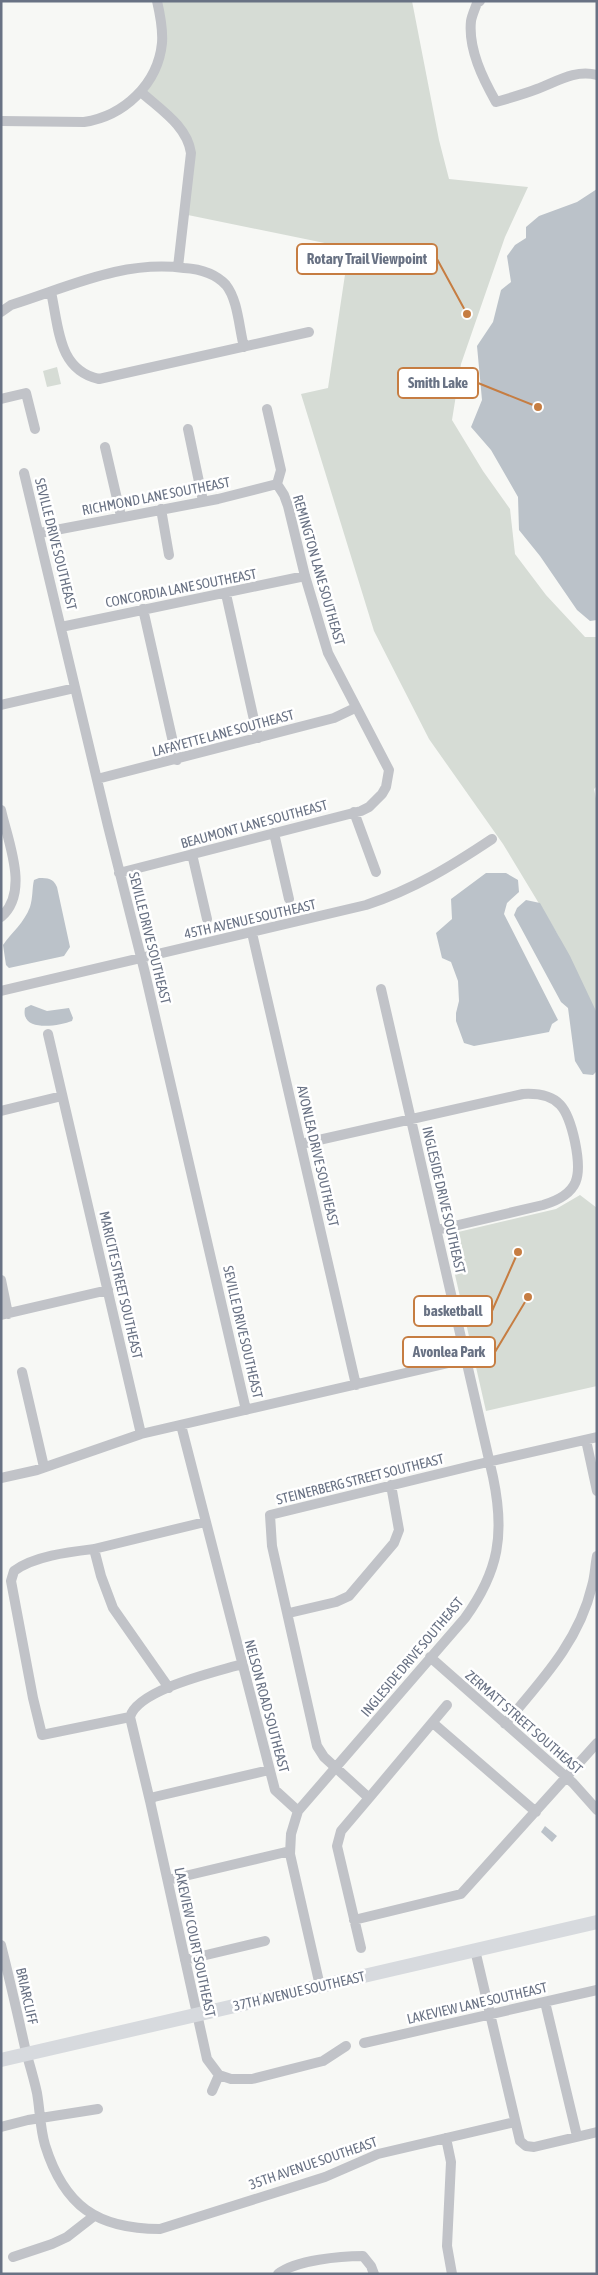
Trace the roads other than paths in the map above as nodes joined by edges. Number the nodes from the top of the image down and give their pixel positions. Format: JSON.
{"nodes":[{"id":1,"x":157,"y":1,"type":"edge"},
{"id":2,"x":480,"y":1,"type":"edge"},
{"id":3,"x":597,"y":75,"type":"edge"},
{"id":4,"x":141,"y":92,"type":"junction"},
{"id":5,"x":1,"y":121,"type":"edge"},
{"id":6,"x":178,"y":267,"type":"junction"},
{"id":7,"x":51,"y":292,"type":"junction"},
{"id":8,"x":2,"y":311,"type":"edge"},
{"id":9,"x":309,"y":332,"type":"dead end"},
{"id":10,"x":244,"y":347,"type":"junction"},
{"id":11,"x":1,"y":399,"type":"edge"},
{"id":12,"x":267,"y":410,"type":"dead end"},
{"id":13,"x":35,"y":429,"type":"dead end"},
{"id":14,"x":188,"y":430,"type":"dead end"},
{"id":15,"x":105,"y":447,"type":"dead end"},
{"id":16,"x":24,"y":473,"type":"dead end"},
{"id":17,"x":277,"y":484,"type":"junction"},
{"id":18,"x":203,"y":501,"type":"junction"},
{"id":19,"x":161,"y":509,"type":"junction"},
{"id":20,"x":121,"y":516,"type":"junction"},
{"id":21,"x":40,"y":533,"type":"junction"},
{"id":22,"x":169,"y":555,"type":"dead end"},
{"id":23,"x":305,"y":576,"type":"junction"},
{"id":24,"x":226,"y":594,"type":"junction"},
{"id":25,"x":142,"y":609,"type":"junction"},
{"id":26,"x":61,"y":626,"type":"junction"},
{"id":27,"x":75,"y":688,"type":"junction"},
{"id":28,"x":1,"y":706,"type":"edge"},
{"id":29,"x":355,"y":708,"type":"junction"},
{"id":30,"x":258,"y":738,"type":"junction"},
{"id":31,"x":177,"y":760,"type":"junction"},
{"id":32,"x":97,"y":780,"type":"junction"},
{"id":33,"x":386,"y":787,"type":"joint"},
{"id":34,"x":1,"y":810,"type":"edge"},
{"id":35,"x":354,"y":812,"type":"junction"},
{"id":36,"x":274,"y":832,"type":"junction"},
{"id":37,"x":492,"y":839,"type":"dead end"},
{"id":38,"x":192,"y":854,"type":"junction"},
{"id":39,"x":119,"y":872,"type":"junction"},
{"id":40,"x":376,"y":872,"type":"dead end"},
{"id":41,"x":289,"y":899,"type":"dead end"},
{"id":42,"x":3,"y":916,"type":"edge"},
{"id":43,"x":207,"y":919,"type":"dead end"},
{"id":44,"x":252,"y":933,"type":"junction"},
{"id":45,"x":141,"y":958,"type":"junction"},
{"id":46,"x":381,"y":988,"type":"dead end"},
{"id":47,"x":1,"y":991,"type":"edge"},
{"id":48,"x":48,"y":1034,"type":"dead end"},
{"id":49,"x":62,"y":1096,"type":"junction"},
{"id":50,"x":1,"y":1111,"type":"edge"},
{"id":51,"x":411,"y":1119,"type":"junction"},
{"id":52,"x":302,"y":1144,"type":"junction"},
{"id":53,"x":437,"y":1230,"type":"junction"},
{"id":54,"x":1,"y":1280,"type":"edge"},
{"id":55,"x":108,"y":1290,"type":"junction"},
{"id":56,"x":5,"y":1314,"type":"edge"},
{"id":57,"x":466,"y":1359,"type":"junction"},
{"id":58,"x":22,"y":1372,"type":"dead end"},
{"id":59,"x":356,"y":1385,"type":"junction"},
{"id":60,"x":246,"y":1410,"type":"junction"},
{"id":61,"x":181,"y":1425,"type":"junction"},
{"id":62,"x":142,"y":1434,"type":"junction"},
{"id":63,"x":597,"y":1438,"type":"edge"},
{"id":64,"x":586,"y":1440,"type":"junction"},
{"id":65,"x":489,"y":1462,"type":"junction"},
{"id":66,"x":40,"y":1469,"type":"junction"},
{"id":67,"x":1,"y":1478,"type":"edge"},
{"id":68,"x":391,"y":1485,"type":"junction"},
{"id":69,"x":597,"y":1490,"type":"edge"},
{"id":70,"x":205,"y":1522,"type":"junction"},
{"id":71,"x":94,"y":1549,"type":"junction"},
{"id":72,"x":597,"y":1556,"type":"edge"},
{"id":73,"x":595,"y":1587,"type":"edge"},
{"id":74,"x":289,"y":1613,"type":"junction"},
{"id":75,"x":430,"y":1657,"type":"junction"},
{"id":76,"x":242,"y":1664,"type":"junction"},
{"id":77,"x":169,"y":1688,"type":"junction"},
{"id":78,"x":447,"y":1704,"type":"dead end"},
{"id":79,"x":130,"y":1717,"type":"junction"},
{"id":80,"x":433,"y":1723,"type":"junction"},
{"id":81,"x":504,"y":1724,"type":"junction"},
{"id":82,"x":597,"y":1743,"type":"edge"},
{"id":83,"x":336,"y":1767,"type":"junction"},
{"id":84,"x":270,"y":1770,"type":"junction"},
{"id":85,"x":564,"y":1782,"type":"junction"},
{"id":86,"x":369,"y":1798,"type":"junction"},
{"id":87,"x":150,"y":1801,"type":"junction"},
{"id":88,"x":597,"y":1810,"type":"edge"},
{"id":89,"x":298,"y":1811,"type":"junction"},
{"id":90,"x":536,"y":1812,"type":"junction"},
{"id":91,"x":290,"y":1851,"type":"junction"},
{"id":92,"x":168,"y":1880,"type":"junction"},
{"id":93,"x":354,"y":1920,"type":"junction"},
{"id":94,"x":597,"y":1922,"type":"edge"},
{"id":95,"x":265,"y":1941,"type":"dead end"},
{"id":96,"x":1,"y":1945,"type":"edge"},
{"id":97,"x":361,"y":1948,"type":"dead end"},
{"id":98,"x":475,"y":1950,"type":"junction"},
{"id":99,"x":185,"y":1960,"type":"junction"},
{"id":100,"x":320,"y":1986,"type":"junction"},
{"id":101,"x":597,"y":1990,"type":"edge"},
{"id":102,"x":545,"y":2002,"type":"junction"},
{"id":103,"x":490,"y":2014,"type":"junction"},
{"id":104,"x":197,"y":2015,"type":"junction"},
{"id":105,"x":364,"y":2043,"type":"dead end"},
{"id":106,"x":346,"y":2046,"type":"dead end"},
{"id":107,"x":27,"y":2054,"type":"junction"},
{"id":108,"x":1,"y":2060,"type":"edge"},
{"id":109,"x":219,"y":2074,"type":"junction"},
{"id":110,"x":212,"y":2091,"type":"dead end"},
{"id":111,"x":98,"y":2109,"type":"dead end"},
{"id":112,"x":40,"y":2118,"type":"junction"},
{"id":113,"x":515,"y":2122,"type":"junction"},
{"id":114,"x":1,"y":2127,"type":"edge"},
{"id":115,"x":597,"y":2132,"type":"edge"},
{"id":116,"x":577,"y":2136,"type":"junction"},
{"id":117,"x":446,"y":2138,"type":"junction"},
{"id":118,"x":94,"y":2216,"type":"junction"},
{"id":119,"x":13,"y":2257,"type":"dead end"},
{"id":120,"x":278,"y":2274,"type":"edge"},
{"id":121,"x":374,"y":2274,"type":"edge"},
{"id":122,"x":452,"y":2274,"type":"edge"}],
"edges":[{"from":1,"to":4,"type":"street"},
{"from":2,"to":3,"type":"street"},
{"from":4,"to":5,"type":"street"},
{"from":4,"to":6,"type":"street"},
{"from":6,"to":7,"type":"street"},
{"from":6,"to":10,"type":"street"},
{"from":7,"to":8,"type":"street"},
{"from":7,"to":10,"type":"street"},
{"from":9,"to":10,"type":"street"},
{"from":11,"to":13,"type":"street"},
{"from":12,"to":17,"type":"street","name":"REMINGTON LANE SOUTHEAST"},
{"from":14,"to":18,"type":"street"},
{"from":15,"to":20,"type":"street"},
{"from":16,"to":21,"type":"street","name":"SEVILLE DRIVE SOUTHEAST"},
{"from":17,"to":18,"type":"street","name":"RICHMOND LANE SOUTHEAST"},
{"from":17,"to":23,"type":"street","name":"REMINGTON LANE SOUTHEAST"},
{"from":18,"to":19,"type":"street","name":"RICHMOND LANE SOUTHEAST"},
{"from":19,"to":20,"type":"street","name":"RICHMOND LANE SOUTHEAST"},
{"from":19,"to":22,"type":"street"},
{"from":20,"to":21,"type":"street","name":"RICHMOND LANE SOUTHEAST"},
{"from":21,"to":26,"type":"street","name":"SEVILLE DRIVE SOUTHEAST"},
{"from":23,"to":24,"type":"street","name":"CONCORDIA LANE SOUTHEAST"},
{"from":23,"to":29,"type":"street","name":"REMINGTON LANE SOUTHEAST"},
{"from":24,"to":25,"type":"street","name":"CONCORDIA LANE SOUTHEAST"},
{"from":24,"to":30,"type":"street"},
{"from":25,"to":26,"type":"street","name":"CONCORDIA LANE SOUTHEAST"},
{"from":25,"to":31,"type":"street"},
{"from":26,"to":27,"type":"street","name":"SEVILLE DRIVE SOUTHEAST"},
{"from":27,"to":28,"type":"street"},
{"from":27,"to":32,"type":"street","name":"SEVILLE DRIVE SOUTHEAST"},
{"from":29,"to":30,"type":"street","name":"LAFAYETTE LANE SOUTHEAST"},
{"from":29,"to":33,"type":"street","name":"REMINGTON LANE SOUTHEAST"},
{"from":30,"to":31,"type":"street","name":"LAFAYETTE LANE SOUTHEAST"},
{"from":31,"to":32,"type":"street","name":"LAFAYETTE LANE SOUTHEAST"},
{"from":32,"to":39,"type":"street","name":"SEVILLE DRIVE SOUTHEAST"},
{"from":33,"to":35,"type":"street","name":"BEAUMONT LANE SOUTHEAST"},
{"from":34,"to":42,"type":"street"},
{"from":35,"to":36,"type":"street","name":"BEAUMONT LANE SOUTHEAST"},
{"from":35,"to":40,"type":"street"},
{"from":36,"to":38,"type":"street","name":"BEAUMONT LANE SOUTHEAST"},
{"from":36,"to":41,"type":"street"},
{"from":37,"to":44,"type":"street","name":"45TH AVENUE SOUTHEAST"},
{"from":38,"to":39,"type":"street","name":"BEAUMONT LANE SOUTHEAST"},
{"from":38,"to":43,"type":"street"},
{"from":39,"to":45,"type":"street","name":"SEVILLE DRIVE SOUTHEAST"},
{"from":44,"to":45,"type":"street","name":"45TH AVENUE SOUTHEAST"},
{"from":44,"to":52,"type":"street","name":"AVONLEA DRIVE SOUTHEAST"},
{"from":45,"to":47,"type":"street","name":"45TH AVENUE SOUTHEAST"},
{"from":45,"to":60,"type":"street","name":"SEVILLE DRIVE SOUTHEAST"},
{"from":46,"to":51,"type":"street","name":"INGLESIDE DRIVE SOUTHEAST"},
{"from":48,"to":49,"type":"street","name":"MARICITE STREET SOUTHEAST"},
{"from":49,"to":50,"type":"street"},
{"from":49,"to":55,"type":"street","name":"MARICITE STREET SOUTHEAST"},
{"from":51,"to":52,"type":"street","name":"INGLESIDE DRIVE SOUTHEAST"},
{"from":51,"to":53,"type":"street","name":"INGLESIDE DRIVE SOUTHEAST"},
{"from":51,"to":53,"type":"street"},
{"from":52,"to":59,"type":"street","name":"AVONLEA DRIVE SOUTHEAST"},
{"from":53,"to":57,"type":"street","name":"INGLESIDE DRIVE SOUTHEAST"},
{"from":54,"to":56,"type":"street"},
{"from":55,"to":56,"type":"street"},
{"from":55,"to":62,"type":"street","name":"MARICITE STREET SOUTHEAST"},
{"from":57,"to":59,"type":"street"},
{"from":57,"to":65,"type":"street","name":"INGLESIDE DRIVE SOUTHEAST"},
{"from":58,"to":66,"type":"street"},
{"from":59,"to":60,"type":"street"},
{"from":60,"to":61,"type":"street"},
{"from":61,"to":62,"type":"street"},
{"from":61,"to":70,"type":"street","name":"NELSON ROAD SOUTHEAST"},
{"from":62,"to":66,"type":"street"},
{"from":63,"to":64,"type":"street","name":"STEINERBERG STREET SOUTHEAST"},
{"from":64,"to":65,"type":"street","name":"STEINERBERG STREET SOUTHEAST"},
{"from":64,"to":69,"type":"street"},
{"from":65,"to":68,"type":"street","name":"STEINERBERG STREET SOUTHEAST"},
{"from":65,"to":75,"type":"street","name":"INGLESIDE DRIVE SOUTHEAST"},
{"from":66,"to":67,"type":"street"},
{"from":68,"to":74,"type":"street"},
{"from":68,"to":74,"type":"street","name":"STEINERBERG STREET SOUTHEAST"},
{"from":70,"to":71,"type":"street"},
{"from":70,"to":76,"type":"street","name":"NELSON ROAD SOUTHEAST"},
{"from":71,"to":77,"type":"street"},
{"from":71,"to":79,"type":"street"},
{"from":72,"to":73,"type":"street"},
{"from":73,"to":81,"type":"street"},
{"from":74,"to":83,"type":"street","name":"STEINERBERG STREET SOUTHEAST"},
{"from":75,"to":81,"type":"street","name":"ZERMATT STREET SOUTHEAST"},
{"from":75,"to":83,"type":"street","name":"INGLESIDE DRIVE SOUTHEAST"},
{"from":76,"to":77,"type":"street"},
{"from":76,"to":84,"type":"street","name":"NELSON ROAD SOUTHEAST"},
{"from":77,"to":79,"type":"street"},
{"from":78,"to":80,"type":"street"},
{"from":79,"to":87,"type":"street","name":"LAKEVIEW COURT SOUTHEAST"},
{"from":80,"to":86,"type":"street"},
{"from":80,"to":90,"type":"street"},
{"from":81,"to":85,"type":"street","name":"ZERMATT STREET SOUTHEAST"},
{"from":82,"to":85,"type":"street"},
{"from":83,"to":86,"type":"street","name":"STEINERBERG STREET SOUTHEAST"},
{"from":83,"to":89,"type":"street","name":"INGLESIDE DRIVE SOUTHEAST"},
{"from":84,"to":87,"type":"street"},
{"from":84,"to":89,"type":"street","name":"NELSON ROAD SOUTHEAST"},
{"from":85,"to":88,"type":"street","name":"ZERMATT STREET SOUTHEAST"},
{"from":85,"to":90,"type":"street"},
{"from":86,"to":93,"type":"street"},
{"from":87,"to":92,"type":"street","name":"LAKEVIEW COURT SOUTHEAST"},
{"from":89,"to":91,"type":"street"},
{"from":90,"to":93,"type":"street"},
{"from":91,"to":92,"type":"street"},
{"from":91,"to":100,"type":"street"},
{"from":92,"to":99,"type":"street","name":"LAKEVIEW COURT SOUTHEAST"},
{"from":93,"to":97,"type":"street"},
{"from":94,"to":98,"type":"street","name":"37TH AVENUE SOUTHEAST"},
{"from":95,"to":99,"type":"street"},
{"from":96,"to":107,"type":"street","name":"BRIARCLIFF"},
{"from":98,"to":100,"type":"street","name":"37TH AVENUE SOUTHEAST"},
{"from":98,"to":103,"type":"street"},
{"from":99,"to":104,"type":"street","name":"LAKEVIEW COURT SOUTHEAST"},
{"from":100,"to":104,"type":"street","name":"37TH AVENUE SOUTHEAST"},
{"from":101,"to":102,"type":"street","name":"LAKEVIEW LANE SOUTHEAST"},
{"from":102,"to":103,"type":"street","name":"LAKEVIEW LANE SOUTHEAST"},
{"from":102,"to":116,"type":"street"},
{"from":103,"to":105,"type":"street","name":"LAKEVIEW LANE SOUTHEAST"},
{"from":103,"to":113,"type":"street"},
{"from":104,"to":107,"type":"street","name":"37TH AVENUE SOUTHEAST"},
{"from":104,"to":109,"type":"street","name":"LAKEVIEW COURT SOUTHEAST"},
{"from":106,"to":109,"type":"street"},
{"from":107,"to":108,"type":"street","name":"37TH AVENUE SOUTHEAST"},
{"from":107,"to":112,"type":"street","name":"BRIARCLIFF"},
{"from":109,"to":110,"type":"street"},
{"from":111,"to":112,"type":"street"},
{"from":112,"to":114,"type":"street"},
{"from":112,"to":118,"type":"street","name":"35TH AVENUE SOUTHEAST"},
{"from":113,"to":116,"type":"street"},
{"from":113,"to":117,"type":"street","name":"35TH AVENUE SOUTHEAST"},
{"from":115,"to":116,"type":"street"},
{"from":117,"to":118,"type":"street","name":"35TH AVENUE SOUTHEAST"},
{"from":117,"to":122,"type":"street"},
{"from":118,"to":119,"type":"street"},
{"from":120,"to":121,"type":"street"}]}
